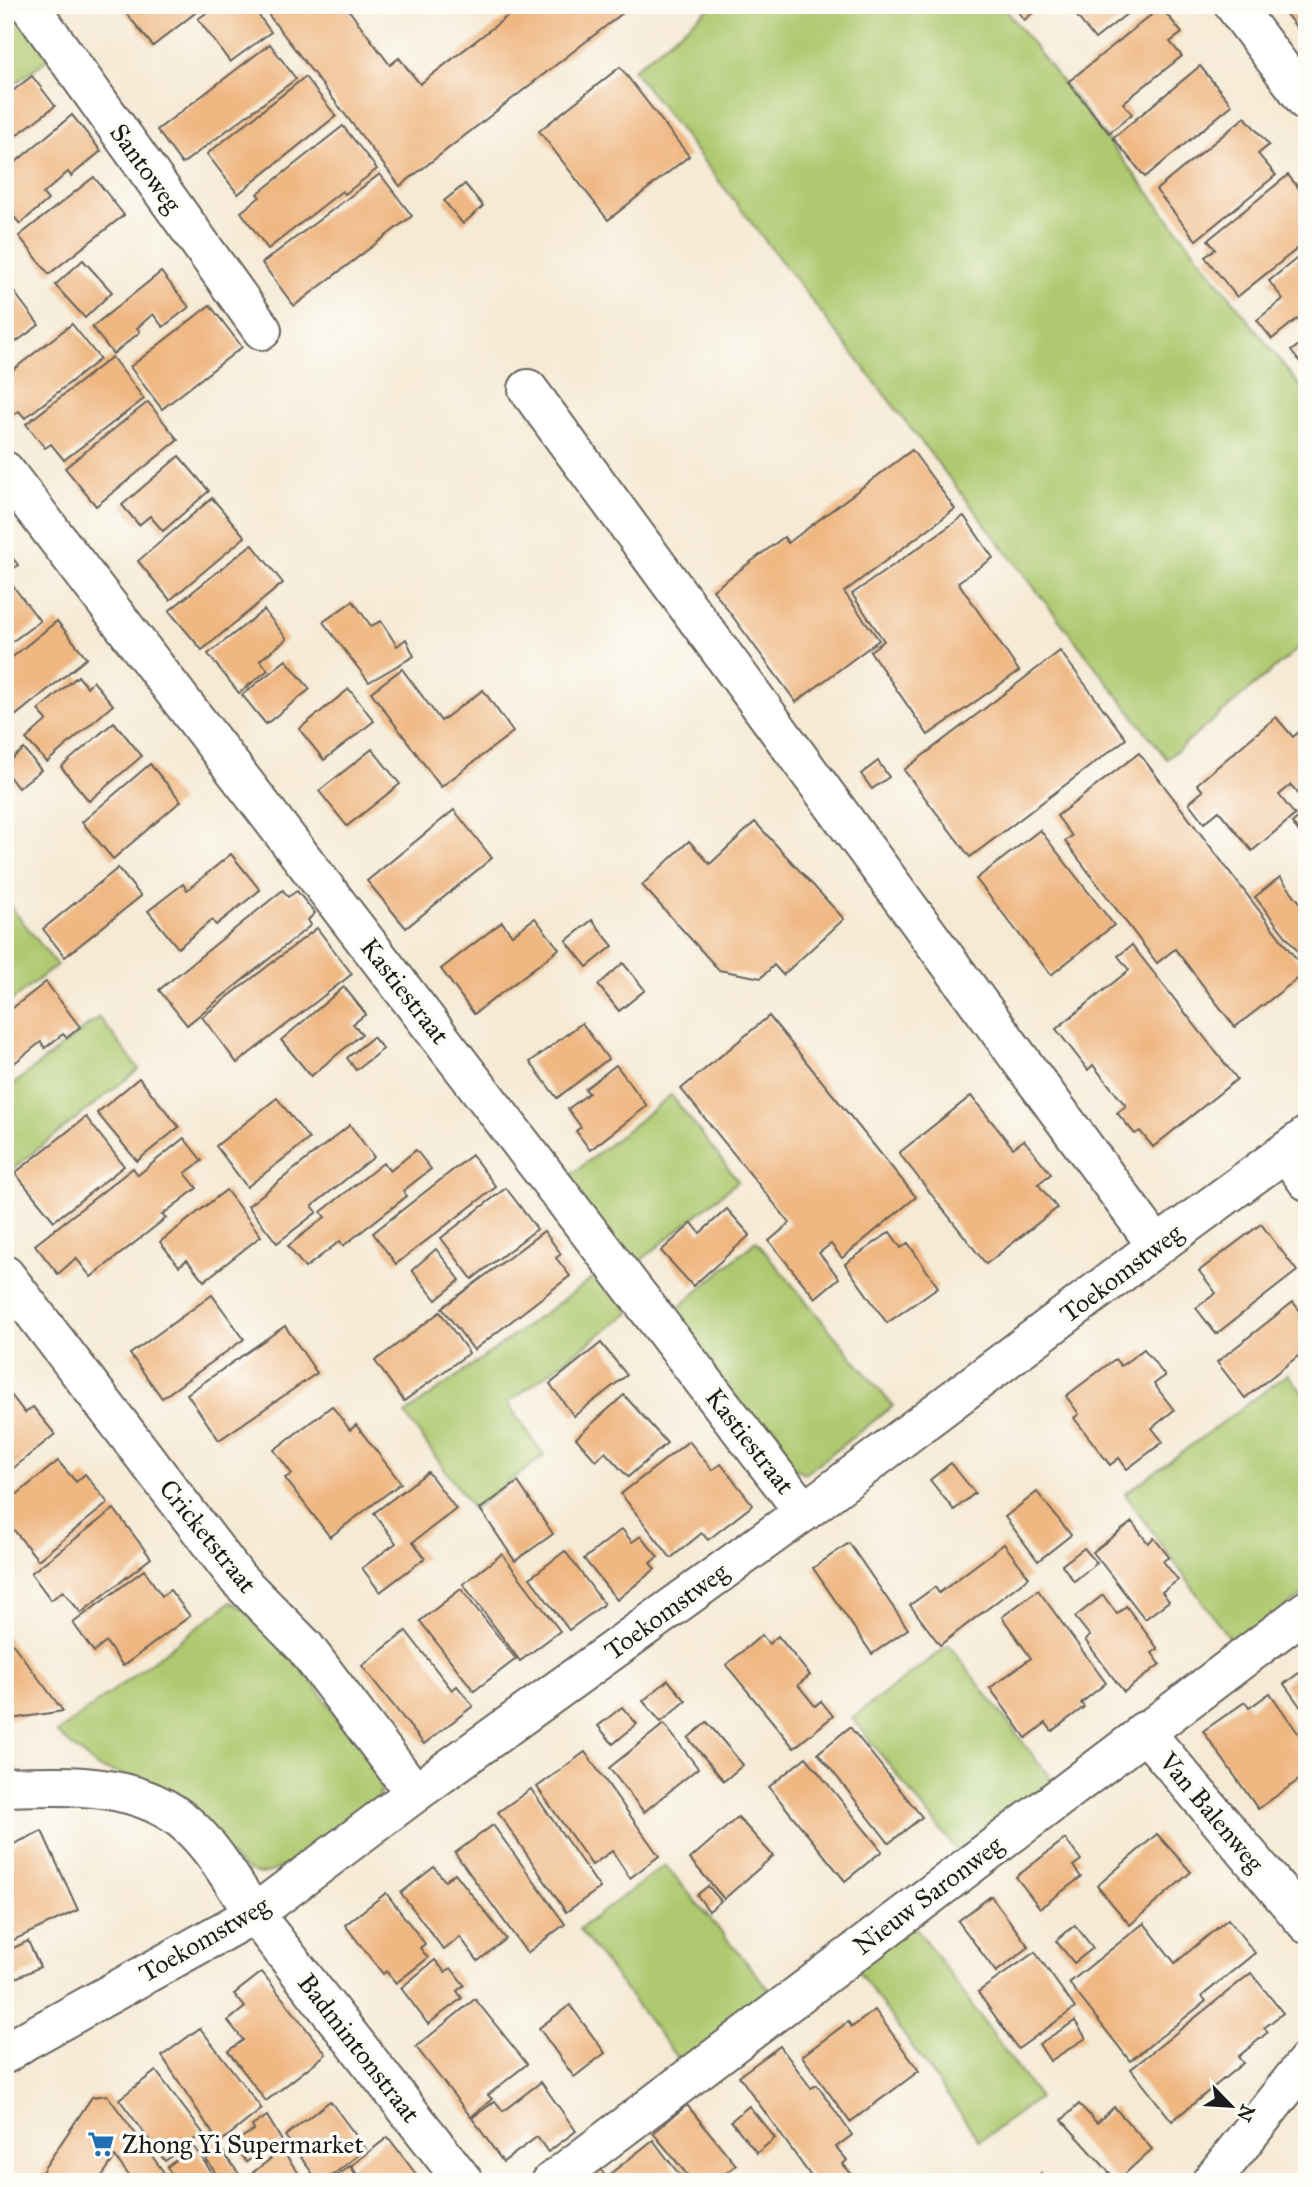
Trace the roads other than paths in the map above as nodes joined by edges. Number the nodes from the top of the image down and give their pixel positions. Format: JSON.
{"nodes":[{"id":1,"x":29,"y":5,"type":"edge"},
{"id":2,"x":1234,"y":5,"type":"edge"},
{"id":3,"x":1307,"y":102,"type":"edge"},
{"id":4,"x":262,"y":330,"type":"dead end"},
{"id":5,"x":528,"y":389,"type":"dead end"},
{"id":6,"x":5,"y":471,"type":"edge"},
{"id":7,"x":1300,"y":1156,"type":"edge"},
{"id":8,"x":1157,"y":1246,"type":"junction"},
{"id":9,"x":5,"y":1275,"type":"edge"},
{"id":10,"x":804,"y":1512,"type":"junction"},
{"id":11,"x":1307,"y":1610,"type":"edge"},
{"id":12,"x":1144,"y":1731,"type":"junction"},
{"id":13,"x":5,"y":1787,"type":"edge"},
{"id":14,"x":415,"y":1793,"type":"junction"},
{"id":15,"x":254,"y":1914,"type":"junction"},
{"id":16,"x":1307,"y":1924,"type":"edge"},
{"id":17,"x":5,"y":2054,"type":"edge"},
{"id":18,"x":1307,"y":2062,"type":"edge"},
{"id":19,"x":464,"y":2182,"type":"edge"},
{"id":20,"x":551,"y":2182,"type":"edge"},
{"id":21,"x":1211,"y":2182,"type":"edge"}],
"edges":[{"from":1,"to":4,"type":"street","name":"Santoweg"},
{"from":2,"to":3,"type":"street"},
{"from":5,"to":8,"type":"street"},
{"from":6,"to":10,"type":"street","name":"Kastiestraat"},
{"from":7,"to":8,"type":"street","name":"Toekomstweg"},
{"from":8,"to":10,"type":"street","name":"Toekomstweg"},
{"from":9,"to":14,"type":"street","name":"Cricketstraat"},
{"from":10,"to":14,"type":"street","name":"Toekomstweg"},
{"from":11,"to":12,"type":"street","name":"Nieuw Saronweg"},
{"from":12,"to":16,"type":"street","name":"Van Balenweg"},
{"from":12,"to":20,"type":"street","name":"Nieuw Saronweg"},
{"from":13,"to":15,"type":"street","name":"Badmintonstraat"},
{"from":14,"to":15,"type":"street","name":"Toekomstweg"},
{"from":15,"to":17,"type":"street","name":"Toekomstweg"},
{"from":15,"to":19,"type":"street","name":"Badmintonstraat"},
{"from":18,"to":21,"type":"street"}]}
